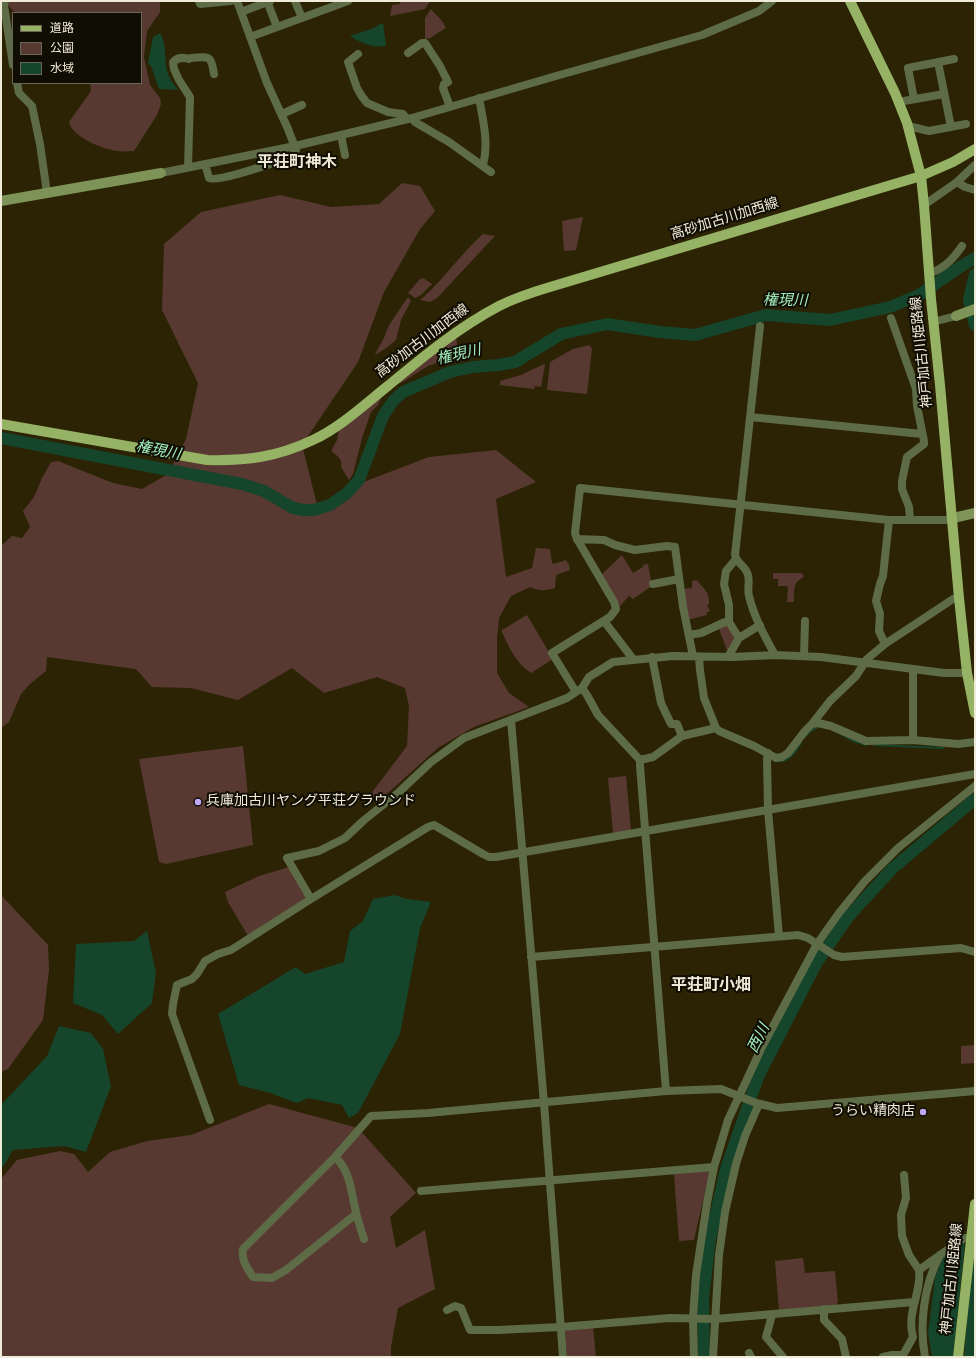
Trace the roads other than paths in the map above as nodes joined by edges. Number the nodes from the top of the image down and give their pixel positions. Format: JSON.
{"nodes":[{"id":1,"x":6,"y":1,"type":"edge"},
{"id":2,"x":199,"y":1,"type":"edge"},
{"id":3,"x":231,"y":1,"type":"edge"},
{"id":4,"x":237,"y":1,"type":"edge"},
{"id":5,"x":268,"y":1,"type":"edge"},
{"id":6,"x":295,"y":1,"type":"edge"},
{"id":7,"x":348,"y":1,"type":"edge"},
{"id":8,"x":770,"y":1,"type":"edge"},
{"id":9,"x":850,"y":1,"type":"edge"},
{"id":10,"x":326,"y":5,"type":"edge"},
{"id":11,"x":241,"y":12,"type":"junction"},
{"id":12,"x":302,"y":18,"type":"junction"},
{"id":13,"x":277,"y":27,"type":"junction"},
{"id":14,"x":250,"y":37,"type":"junction"},
{"id":15,"x":408,"y":53,"type":"dead end"},
{"id":16,"x":358,"y":54,"type":"dead end"},
{"id":17,"x":12,"y":58,"type":"edge"},
{"id":18,"x":954,"y":59,"type":"dead end"},
{"id":19,"x":938,"y":62,"type":"junction"},
{"id":20,"x":214,"y":74,"type":"dead end"},
{"id":21,"x":16,"y":84,"type":"edge"},
{"id":22,"x":944,"y":94,"type":"junction"},
{"id":23,"x":479,"y":98,"type":"junction"},
{"id":24,"x":914,"y":100,"type":"junction"},
{"id":25,"x":904,"y":101,"type":"dead end"},
{"id":26,"x":302,"y":105,"type":"dead end"},
{"id":27,"x":450,"y":107,"type":"junction"},
{"id":28,"x":282,"y":114,"type":"junction"},
{"id":29,"x":409,"y":118,"type":"junction"},
{"id":30,"x":966,"y":124,"type":"dead end"},
{"id":31,"x":908,"y":126,"type":"junction"},
{"id":32,"x":951,"y":127,"type":"junction"},
{"id":33,"x":340,"y":135,"type":"junction"},
{"id":34,"x":295,"y":146,"type":"junction"},
{"id":35,"x":975,"y":149,"type":"edge"},
{"id":36,"x":344,"y":155,"type":"dead end"},
{"id":37,"x":205,"y":164,"type":"junction"},
{"id":38,"x":482,"y":165,"type":"junction"},
{"id":39,"x":975,"y":165,"type":"edge"},
{"id":40,"x":188,"y":167,"type":"junction"},
{"id":41,"x":491,"y":172,"type":"dead end"},
{"id":42,"x":161,"y":173,"type":"joint"},
{"id":43,"x":921,"y":176,"type":"junction"},
{"id":44,"x":957,"y":182,"type":"junction"},
{"id":45,"x":975,"y":190,"type":"edge"},
{"id":46,"x":47,"y":193,"type":"junction"},
{"id":47,"x":1,"y":201,"type":"edge"},
{"id":48,"x":924,"y":204,"type":"junction"},
{"id":49,"x":962,"y":246,"type":"dead end"},
{"id":50,"x":929,"y":275,"type":"junction"},
{"id":51,"x":975,"y":309,"type":"edge"},
{"id":52,"x":957,"y":316,"type":"joint"},
{"id":53,"x":891,"y":318,"type":"dead end"},
{"id":54,"x":933,"y":322,"type":"junction"},
{"id":55,"x":760,"y":326,"type":"dead end"},
{"id":56,"x":750,"y":417,"type":"junction"},
{"id":57,"x":1,"y":424,"type":"edge"},
{"id":58,"x":922,"y":434,"type":"junction"},
{"id":59,"x":740,"y":504,"type":"junction"},
{"id":60,"x":975,"y":513,"type":"edge"},
{"id":61,"x":952,"y":518,"type":"junction"},
{"id":62,"x":910,"y":519,"type":"junction"},
{"id":63,"x":889,"y":520,"type":"junction"},
{"id":64,"x":577,"y":539,"type":"junction"},
{"id":65,"x":736,"y":559,"type":"junction"},
{"id":66,"x":679,"y":579,"type":"junction"},
{"id":67,"x":653,"y":584,"type":"dead end"},
{"id":68,"x":959,"y":598,"type":"junction"},
{"id":69,"x":604,"y":621,"type":"junction"},
{"id":70,"x":805,"y":621,"type":"dead end"},
{"id":71,"x":729,"y":622,"type":"junction"},
{"id":72,"x":760,"y":625,"type":"junction"},
{"id":73,"x":689,"y":635,"type":"junction"},
{"id":74,"x":739,"y":638,"type":"junction"},
{"id":75,"x":885,"y":644,"type":"junction"},
{"id":76,"x":775,"y":655,"type":"junction"},
{"id":77,"x":696,"y":656,"type":"junction"},
{"id":78,"x":804,"y":656,"type":"junction"},
{"id":79,"x":728,"y":657,"type":"junction"},
{"id":80,"x":652,"y":658,"type":"junction"},
{"id":81,"x":633,"y":659,"type":"junction"},
{"id":82,"x":864,"y":663,"type":"junction"},
{"id":83,"x":913,"y":669,"type":"junction"},
{"id":84,"x":967,"y":673,"type":"junction"},
{"id":85,"x":579,"y":690,"type":"junction"},
{"id":86,"x":975,"y":713,"type":"edge"},
{"id":87,"x":511,"y":720,"type":"junction"},
{"id":88,"x":812,"y":724,"type":"junction"},
{"id":89,"x":716,"y":728,"type":"junction"},
{"id":90,"x":682,"y":736,"type":"junction"},
{"id":91,"x":913,"y":740,"type":"junction"},
{"id":92,"x":975,"y":742,"type":"edge"},
{"id":93,"x":768,"y":753,"type":"junction"},
{"id":94,"x":640,"y":760,"type":"junction"},
{"id":95,"x":975,"y":774,"type":"edge"},
{"id":96,"x":975,"y":786,"type":"edge"},
{"id":97,"x":768,"y":810,"type":"junction"},
{"id":98,"x":645,"y":832,"type":"junction"},
{"id":99,"x":522,"y":853,"type":"junction"},
{"id":100,"x":311,"y":899,"type":"junction"},
{"id":101,"x":778,"y":936,"type":"junction"},
{"id":102,"x":817,"y":944,"type":"junction"},
{"id":103,"x":654,"y":946,"type":"junction"},
{"id":104,"x":975,"y":952,"type":"edge"},
{"id":105,"x":531,"y":957,"type":"junction"},
{"id":106,"x":666,"y":1091,"type":"junction"},
{"id":107,"x":975,"y":1091,"type":"edge"},
{"id":108,"x":739,"y":1096,"type":"junction"},
{"id":109,"x":544,"y":1103,"type":"junction"},
{"id":110,"x":757,"y":1104,"type":"junction"},
{"id":111,"x":210,"y":1120,"type":"dead end"},
{"id":112,"x":335,"y":1157,"type":"junction"},
{"id":113,"x":714,"y":1167,"type":"junction"},
{"id":114,"x":904,"y":1176,"type":"dead end"},
{"id":115,"x":549,"y":1180,"type":"junction"},
{"id":116,"x":421,"y":1191,"type":"dead end"},
{"id":117,"x":975,"y":1204,"type":"edge"},
{"id":118,"x":356,"y":1214,"type":"junction"},
{"id":119,"x":973,"y":1233,"type":"edge"},
{"id":120,"x":364,"y":1239,"type":"dead end"},
{"id":121,"x":940,"y":1254,"type":"junction"},
{"id":122,"x":972,"y":1255,"type":"edge"},
{"id":123,"x":918,"y":1270,"type":"junction"},
{"id":124,"x":914,"y":1302,"type":"junction"},
{"id":125,"x":824,"y":1309,"type":"junction"},
{"id":126,"x":447,"y":1310,"type":"dead end"},
{"id":127,"x":772,"y":1315,"type":"junction"},
{"id":128,"x":693,"y":1318,"type":"junction"},
{"id":129,"x":715,"y":1320,"type":"junction"},
{"id":130,"x":561,"y":1327,"type":"junction"},
{"id":131,"x":902,"y":1356,"type":"edge"},
{"id":132,"x":563,"y":1357,"type":"edge"},
{"id":133,"x":694,"y":1357,"type":"edge"},
{"id":134,"x":713,"y":1357,"type":"edge"},
{"id":135,"x":783,"y":1357,"type":"edge"},
{"id":136,"x":846,"y":1357,"type":"edge"},
{"id":137,"x":883,"y":1357,"type":"edge"},
{"id":138,"x":925,"y":1357,"type":"edge"},
{"id":139,"x":958,"y":1357,"type":"edge"}],
"edges":[{"from":1,"to":17,"type":"street"},
{"from":2,"to":3,"type":"street"},
{"from":4,"to":11,"type":"street"},
{"from":5,"to":11,"type":"street"},
{"from":5,"to":13,"type":"street"},
{"from":6,"to":12,"type":"street"},
{"from":7,"to":10,"type":"street"},
{"from":8,"to":23,"type":"street"},
{"from":9,"to":31,"type":"main road","name":"神戸加古川姫路線"},
{"from":10,"to":12,"type":"street"},
{"from":11,"to":14,"type":"street"},
{"from":12,"to":13,"type":"street"},
{"from":13,"to":14,"type":"street"},
{"from":14,"to":28,"type":"street"},
{"from":15,"to":27,"type":"street"},
{"from":16,"to":29,"type":"street"},
{"from":18,"to":19,"type":"street"},
{"from":19,"to":22,"type":"street"},
{"from":19,"to":24,"type":"street"},
{"from":20,"to":40,"type":"street"},
{"from":21,"to":46,"type":"street"},
{"from":22,"to":24,"type":"street"},
{"from":22,"to":32,"type":"street"},
{"from":23,"to":27,"type":"street"},
{"from":23,"to":38,"type":"street"},
{"from":24,"to":25,"type":"street"},
{"from":26,"to":28,"type":"street"},
{"from":27,"to":29,"type":"street"},
{"from":28,"to":34,"type":"street"},
{"from":29,"to":33,"type":"street"},
{"from":29,"to":38,"type":"street"},
{"from":30,"to":32,"type":"street"},
{"from":31,"to":32,"type":"street"},
{"from":31,"to":43,"type":"main road","name":"神戸加古川姫路線"},
{"from":33,"to":34,"type":"street"},
{"from":33,"to":36,"type":"street"},
{"from":34,"to":37,"type":"street"},
{"from":34,"to":37,"type":"street"},
{"from":35,"to":43,"type":"main road","name":"高砂加古川加西線"},
{"from":37,"to":40,"type":"street"},
{"from":38,"to":41,"type":"street"},
{"from":39,"to":44,"type":"street"},
{"from":40,"to":42,"type":"street"},
{"from":42,"to":46,"type":"street"},
{"from":43,"to":48,"type":"main road","name":"神戸加古川姫路線"},
{"from":43,"to":57,"type":"main road","name":"高砂加古川加西線"},
{"from":44,"to":45,"type":"street"},
{"from":44,"to":48,"type":"street"},
{"from":46,"to":47,"type":"street"},
{"from":48,"to":50,"type":"main road","name":"神戸加古川姫路線"},
{"from":49,"to":50,"type":"street"},
{"from":50,"to":54,"type":"main road","name":"神戸加古川姫路線"},
{"from":51,"to":52,"type":"street"},
{"from":52,"to":54,"type":"street"},
{"from":53,"to":58,"type":"street"},
{"from":54,"to":61,"type":"main road","name":"神戸加古川姫路線"},
{"from":55,"to":56,"type":"street"},
{"from":56,"to":58,"type":"street"},
{"from":56,"to":59,"type":"street"},
{"from":58,"to":62,"type":"street"},
{"from":59,"to":63,"type":"street"},
{"from":59,"to":64,"type":"street"},
{"from":59,"to":65,"type":"street"},
{"from":60,"to":61,"type":"street"},
{"from":61,"to":62,"type":"street"},
{"from":61,"to":68,"type":"main road","name":"神戸加古川姫路線"},
{"from":62,"to":63,"type":"street"},
{"from":63,"to":75,"type":"street"},
{"from":64,"to":66,"type":"street"},
{"from":64,"to":69,"type":"street"},
{"from":65,"to":71,"type":"street"},
{"from":65,"to":72,"type":"street"},
{"from":66,"to":67,"type":"street"},
{"from":66,"to":73,"type":"street"},
{"from":68,"to":75,"type":"street"},
{"from":68,"to":84,"type":"main road","name":"神戸加古川姫路線"},
{"from":69,"to":81,"type":"street"},
{"from":69,"to":85,"type":"street"},
{"from":70,"to":78,"type":"street"},
{"from":71,"to":73,"type":"street"},
{"from":71,"to":74,"type":"street"},
{"from":72,"to":74,"type":"street"},
{"from":72,"to":76,"type":"street"},
{"from":73,"to":77,"type":"street"},
{"from":74,"to":79,"type":"street"},
{"from":75,"to":82,"type":"street"},
{"from":76,"to":78,"type":"street"},
{"from":76,"to":79,"type":"street"},
{"from":77,"to":79,"type":"street"},
{"from":77,"to":80,"type":"street"},
{"from":77,"to":89,"type":"street"},
{"from":78,"to":82,"type":"street"},
{"from":80,"to":81,"type":"street"},
{"from":80,"to":90,"type":"street"},
{"from":81,"to":85,"type":"street"},
{"from":82,"to":83,"type":"street"},
{"from":82,"to":88,"type":"street"},
{"from":83,"to":84,"type":"street"},
{"from":83,"to":91,"type":"street"},
{"from":84,"to":86,"type":"main road","name":"神戸加古川姫路線"},
{"from":85,"to":87,"type":"street"},
{"from":85,"to":94,"type":"street"},
{"from":87,"to":99,"type":"street"},
{"from":87,"to":100,"type":"street"},
{"from":88,"to":91,"type":"street"},
{"from":88,"to":93,"type":"street"},
{"from":89,"to":90,"type":"street"},
{"from":89,"to":93,"type":"street"},
{"from":90,"to":94,"type":"street"},
{"from":91,"to":92,"type":"street"},
{"from":93,"to":97,"type":"street"},
{"from":94,"to":98,"type":"street"},
{"from":95,"to":97,"type":"street"},
{"from":96,"to":102,"type":"street"},
{"from":97,"to":98,"type":"street"},
{"from":97,"to":101,"type":"street"},
{"from":98,"to":99,"type":"street"},
{"from":98,"to":103,"type":"street"},
{"from":99,"to":100,"type":"street"},
{"from":99,"to":105,"type":"street"},
{"from":100,"to":111,"type":"street"},
{"from":101,"to":102,"type":"street"},
{"from":101,"to":103,"type":"street"},
{"from":102,"to":104,"type":"street"},
{"from":102,"to":108,"type":"street"},
{"from":103,"to":105,"type":"street"},
{"from":103,"to":106,"type":"street"},
{"from":105,"to":109,"type":"street"},
{"from":106,"to":108,"type":"street"},
{"from":106,"to":109,"type":"street"},
{"from":107,"to":110,"type":"street"},
{"from":108,"to":110,"type":"street"},
{"from":108,"to":113,"type":"street"},
{"from":109,"to":112,"type":"street"},
{"from":109,"to":115,"type":"street"},
{"from":110,"to":129,"type":"street"},
{"from":112,"to":118,"type":"street"},
{"from":112,"to":118,"type":"street"},
{"from":113,"to":115,"type":"street"},
{"from":113,"to":128,"type":"street"},
{"from":114,"to":123,"type":"street"},
{"from":115,"to":116,"type":"street"},
{"from":115,"to":130,"type":"street"},
{"from":117,"to":119,"type":"main road","name":"神戸加古川姫路線"},
{"from":118,"to":120,"type":"street"},
{"from":119,"to":121,"type":"street"},
{"from":119,"to":122,"type":"main road","name":"神戸加古川姫路線"},
{"from":121,"to":123,"type":"street"},
{"from":121,"to":138,"type":"street"},
{"from":122,"to":139,"type":"main road","name":"神戸加古川姫路線"},
{"from":123,"to":124,"type":"street"},
{"from":124,"to":125,"type":"street"},
{"from":124,"to":131,"type":"street"},
{"from":125,"to":127,"type":"street"},
{"from":125,"to":136,"type":"street"},
{"from":126,"to":130,"type":"street"},
{"from":127,"to":129,"type":"street"},
{"from":127,"to":135,"type":"street"},
{"from":128,"to":129,"type":"street"},
{"from":128,"to":130,"type":"street"},
{"from":128,"to":133,"type":"street"},
{"from":129,"to":134,"type":"street"},
{"from":130,"to":132,"type":"street"},
{"from":131,"to":137,"type":"street"}]}
